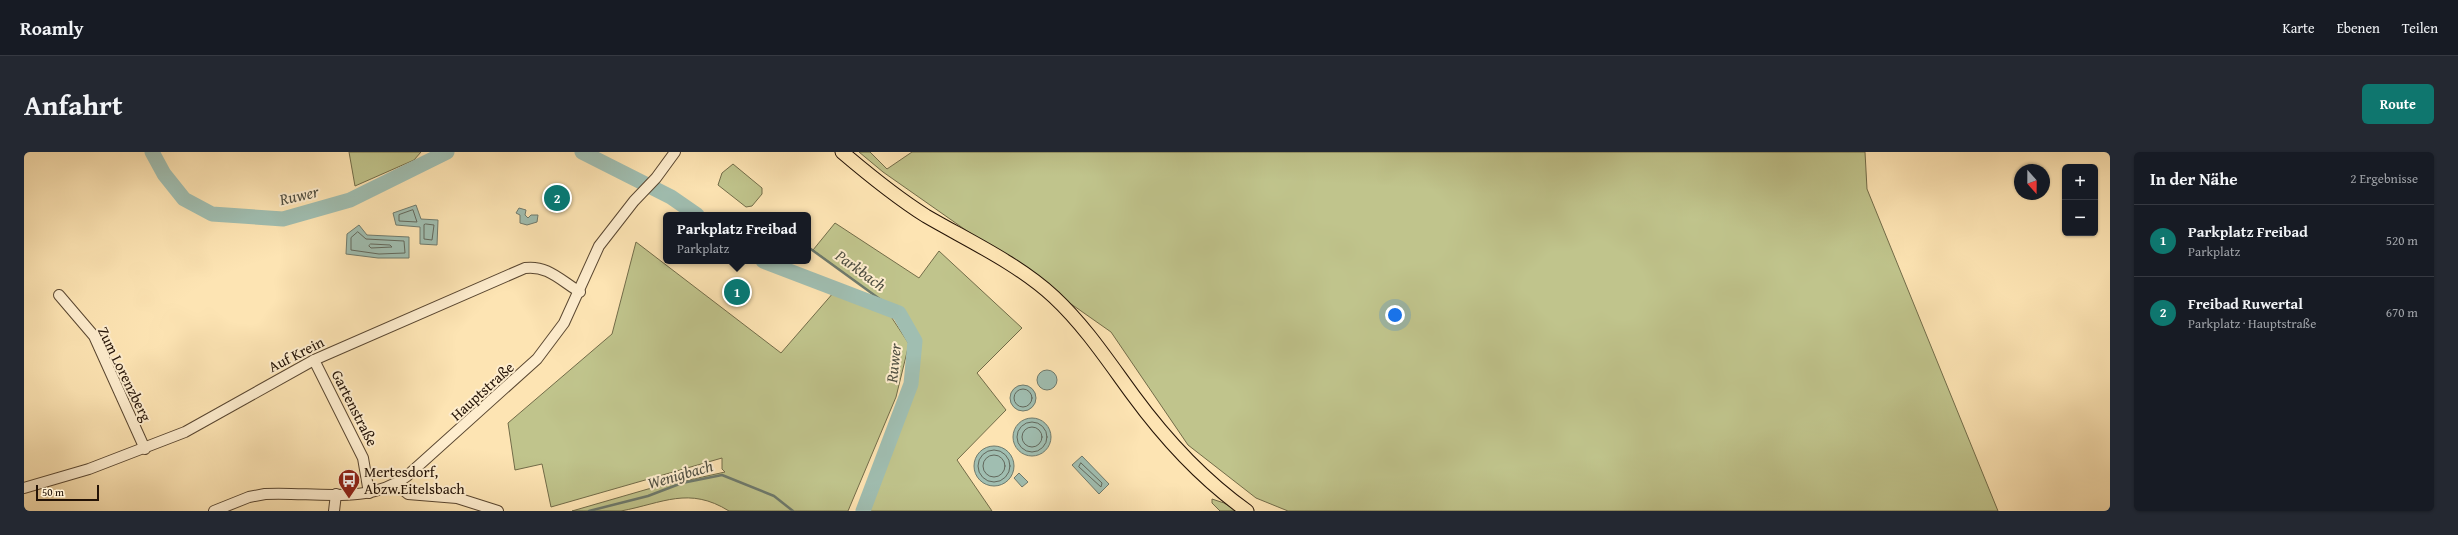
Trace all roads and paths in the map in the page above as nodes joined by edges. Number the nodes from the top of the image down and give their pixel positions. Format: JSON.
{"nodes":[{"id":1,"x":675,"y":152,"type":"edge"},
{"id":2,"x":842,"y":152,"type":"edge"},
{"id":3,"x":580,"y":292,"type":"junction"},
{"id":4,"x":59,"y":295,"type":"dead end"},
{"id":5,"x":314,"y":360,"type":"junction"},
{"id":6,"x":145,"y":449,"type":"junction"},
{"id":7,"x":396,"y":484,"type":"junction"},
{"id":8,"x":24,"y":488,"type":"edge"},
{"id":9,"x":369,"y":493,"type":"junction"},
{"id":10,"x":336,"y":494,"type":"junction"},
{"id":11,"x":214,"y":511,"type":"edge"},
{"id":12,"x":334,"y":511,"type":"edge"},
{"id":13,"x":498,"y":511,"type":"edge"},
{"id":14,"x":1247,"y":511,"type":"edge"}],
"edges":[{"from":1,"to":3,"type":"street","name":"Hauptstraße"},
{"from":2,"to":14,"type":"main road"},
{"from":3,"to":5,"type":"street","name":"Auf Krein"},
{"from":3,"to":7,"type":"street","name":"Hauptstraße"},
{"from":4,"to":6,"type":"street","name":"Zum Lorenzberg"},
{"from":5,"to":6,"type":"street","name":"Auf Krein"},
{"from":5,"to":9,"type":"street","name":"Gartenstraße"},
{"from":6,"to":8,"type":"street","name":"Auf Krein"},
{"from":7,"to":9,"type":"street","name":"Hauptstraße"},
{"from":7,"to":13,"type":"street"},
{"from":9,"to":10,"type":"street","name":"Hauptstraße"},
{"from":10,"to":11,"type":"street","name":"Hauptstraße"},
{"from":10,"to":12,"type":"street"}]}
